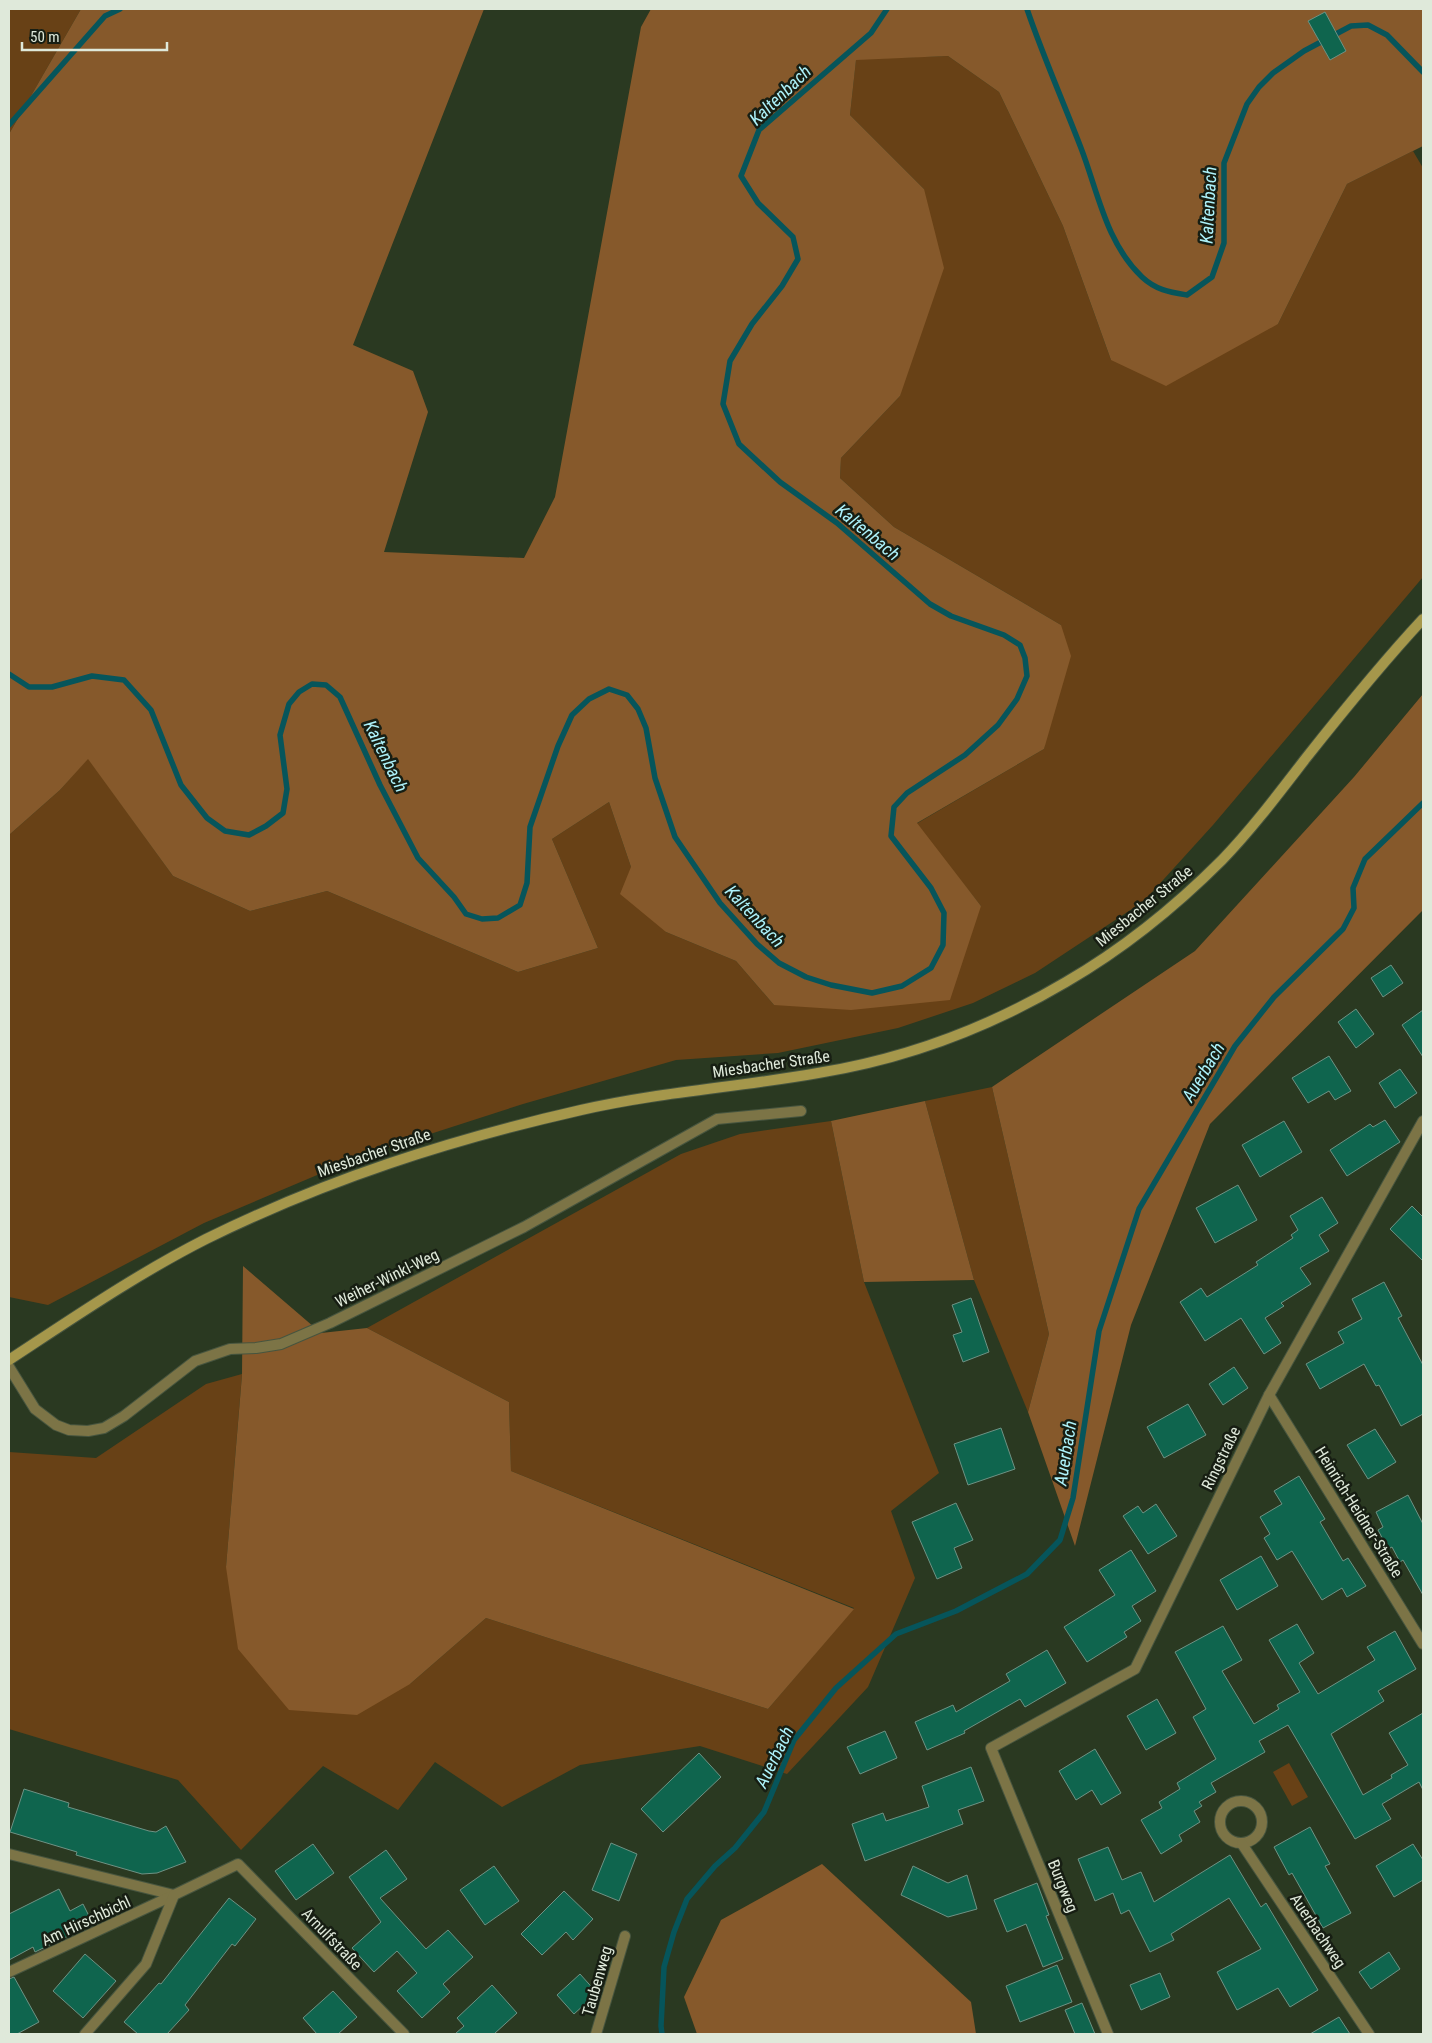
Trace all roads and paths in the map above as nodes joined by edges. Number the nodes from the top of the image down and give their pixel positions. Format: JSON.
{"nodes":[{"id":1,"x":1423,"y":619,"type":"edge"},
{"id":2,"x":801,"y":1111,"type":"dead end"},
{"id":3,"x":1423,"y":1121,"type":"edge"},
{"id":4,"x":9,"y":1360,"type":"edge"},
{"id":5,"x":9,"y":1368,"type":"edge"},
{"id":6,"x":1268,"y":1395,"type":"junction"},
{"id":7,"x":1423,"y":1644,"type":"edge"},
{"id":8,"x":991,"y":1748,"type":"joint"},
{"id":9,"x":1242,"y":1844,"type":"junction"},
{"id":10,"x":9,"y":1854,"type":"edge"},
{"id":11,"x":238,"y":1864,"type":"joint"},
{"id":12,"x":174,"y":1895,"type":"junction"},
{"id":13,"x":625,"y":1936,"type":"dead end"},
{"id":14,"x":9,"y":1972,"type":"edge"},
{"id":15,"x":85,"y":2034,"type":"edge"},
{"id":16,"x":404,"y":2034,"type":"edge"},
{"id":17,"x":596,"y":2034,"type":"edge"},
{"id":18,"x":1108,"y":2034,"type":"edge"},
{"id":19,"x":1369,"y":2034,"type":"edge"}],
"edges":[{"from":1,"to":4,"type":"main road","name":"Miesbacher Straße"},
{"from":2,"to":5,"type":"street","name":"Weiher-Winkl-Weg"},
{"from":3,"to":6,"type":"street","name":"Ringstraße"},
{"from":6,"to":7,"type":"street","name":"Heinrich-Heidner-Straße"},
{"from":6,"to":8,"type":"street","name":"Ringstraße"},
{"from":8,"to":18,"type":"street","name":"Burgweg"},
{"from":9,"to":9,"type":"street","name":"Auerbachweg"},
{"from":9,"to":19,"type":"street","name":"Auerbachweg"},
{"from":10,"to":12,"type":"street"},
{"from":11,"to":12,"type":"street","name":"Am Hirschbichl"},
{"from":11,"to":16,"type":"street","name":"Arnulfstraße"},
{"from":12,"to":14,"type":"street","name":"Am Hirschbichl"},
{"from":12,"to":15,"type":"street"},
{"from":13,"to":17,"type":"street","name":"Taubenweg"}]}
